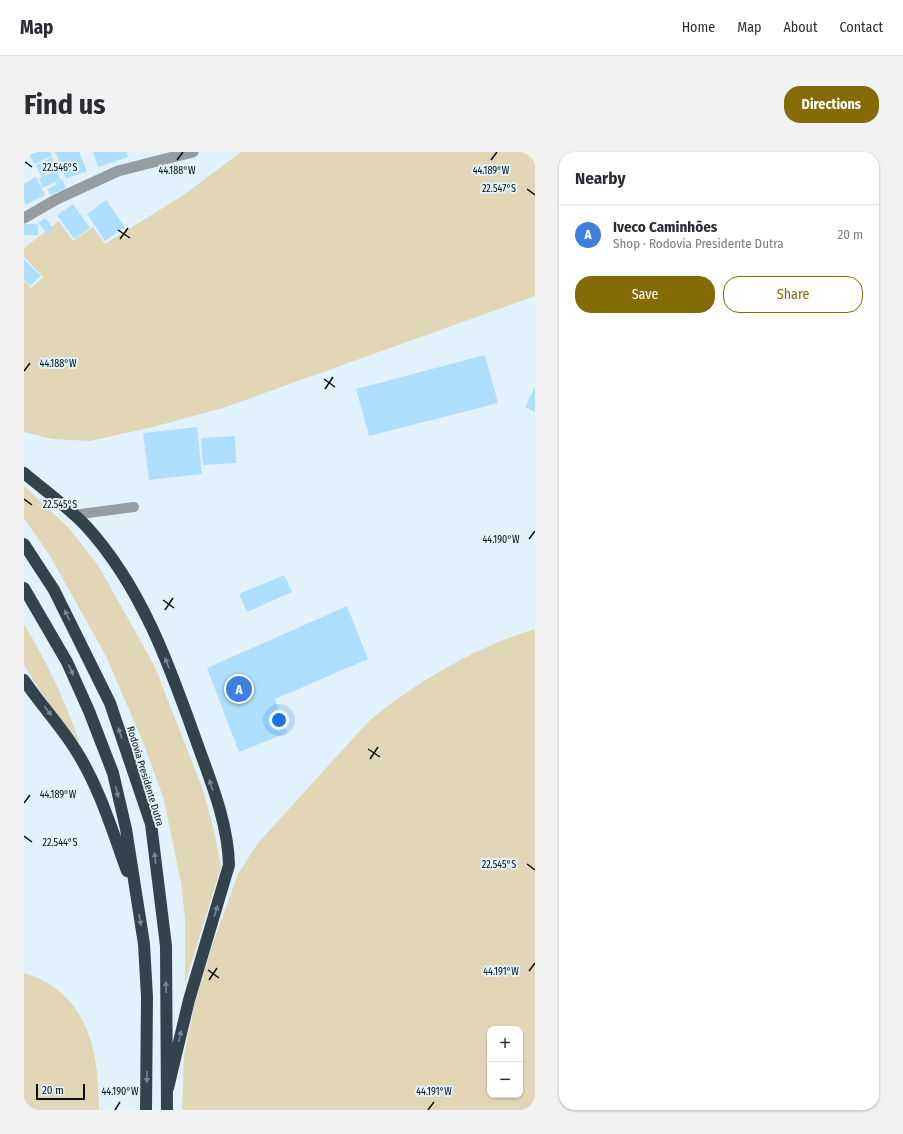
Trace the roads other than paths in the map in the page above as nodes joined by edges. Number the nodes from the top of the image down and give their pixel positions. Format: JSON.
{"nodes":[{"id":1,"x":194,"y":152,"type":"edge"},
{"id":2,"x":24,"y":218,"type":"edge"},
{"id":3,"x":24,"y":473,"type":"edge"},
{"id":4,"x":134,"y":508,"type":"dead end"},
{"id":5,"x":73,"y":515,"type":"junction"},
{"id":6,"x":24,"y":544,"type":"edge"},
{"id":7,"x":24,"y":588,"type":"edge"},
{"id":8,"x":24,"y":680,"type":"edge"},
{"id":9,"x":136,"y":894,"type":"junction"},
{"id":10,"x":168,"y":1088,"type":"junction"},
{"id":11,"x":146,"y":1110,"type":"edge"},
{"id":12,"x":167,"y":1110,"type":"edge"}],
"edges":[{"from":1,"to":2,"type":"street"},
{"from":3,"to":5,"type":"highway"},
{"from":4,"to":5,"type":"lane"},
{"from":10,"to":5,"type":"highway","one_way":true},
{"from":10,"to":6,"type":"highway","name":"Rodovia Presidente Dutra","one_way":true},
{"from":7,"to":9,"type":"highway","one_way":true},
{"from":8,"to":9,"type":"highway","one_way":true},
{"from":9,"to":11,"type":"highway","one_way":true},
{"from":10,"to":12,"type":"highway","name":"Rodovia Presidente Dutra"}]}
